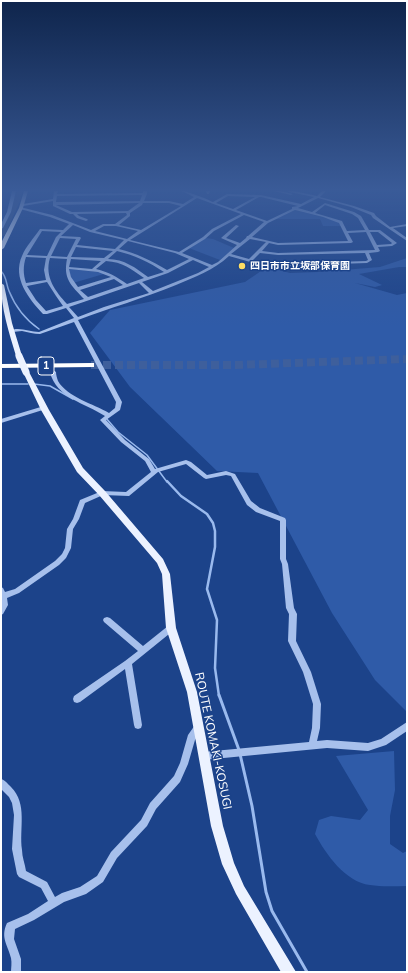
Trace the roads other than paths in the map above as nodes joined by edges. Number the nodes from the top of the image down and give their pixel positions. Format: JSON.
{"nodes":[{"id":1,"x":7,"y":236,"type":"edge"},
{"id":2,"x":37,"y":236,"type":"edge"},
{"id":3,"x":112,"y":236,"type":"edge"},
{"id":4,"x":133,"y":236,"type":"edge"},
{"id":5,"x":206,"y":236,"type":"edge"},
{"id":6,"x":225,"y":236,"type":"edge"},
{"id":7,"x":349,"y":236,"type":"edge"},
{"id":8,"x":371,"y":236,"type":"edge"},
{"id":9,"x":386,"y":236,"type":"edge"},
{"id":10,"x":58,"y":237,"type":"joint"},
{"id":11,"x":248,"y":237,"type":"joint"},
{"id":12,"x":127,"y":240,"type":"junction"},
{"id":13,"x":268,"y":242,"type":"junction"},
{"id":14,"x":316,"y":243,"type":"junction"},
{"id":15,"x":240,"y":245,"type":"junction"},
{"id":16,"x":74,"y":246,"type":"junction"},
{"id":17,"x":376,"y":246,"type":"junction"},
{"id":18,"x":1,"y":248,"type":"edge"},
{"id":19,"x":116,"y":250,"type":"junction"},
{"id":20,"x":259,"y":252,"type":"junction"},
{"id":21,"x":367,"y":252,"type":"junction"},
{"id":22,"x":179,"y":253,"type":"junction"},
{"id":23,"x":320,"y":253,"type":"junction"},
{"id":24,"x":229,"y":255,"type":"junction"},
{"id":25,"x":24,"y":256,"type":"junction"},
{"id":26,"x":47,"y":256,"type":"junction"},
{"id":27,"x":68,"y":257,"type":"junction"},
{"id":28,"x":106,"y":259,"type":"junction"},
{"id":29,"x":192,"y":259,"type":"junction"},
{"id":30,"x":250,"y":261,"type":"junction"},
{"id":31,"x":324,"y":264,"type":"junction"},
{"id":32,"x":213,"y":267,"type":"junction"},
{"id":33,"x":67,"y":268,"type":"junction"},
{"id":34,"x":94,"y":270,"type":"junction"},
{"id":35,"x":167,"y":272,"type":"junction"},
{"id":36,"x":115,"y":276,"type":"junction"},
{"id":37,"x":148,"y":279,"type":"junction"},
{"id":38,"x":48,"y":281,"type":"junction"},
{"id":39,"x":140,"y":282,"type":"junction"},
{"id":40,"x":1,"y":285,"type":"edge"},
{"id":41,"x":24,"y":285,"type":"junction"},
{"id":42,"x":127,"y":286,"type":"junction"},
{"id":43,"x":76,"y":289,"type":"junction"},
{"id":44,"x":152,"y":293,"type":"junction"},
{"id":45,"x":87,"y":299,"type":"junction"},
{"id":46,"x":3,"y":303,"type":"edge"},
{"id":47,"x":67,"y":306,"type":"junction"},
{"id":48,"x":45,"y":313,"type":"junction"},
{"id":49,"x":76,"y":319,"type":"junction"},
{"id":50,"x":50,"y":320,"type":"dead end"},
{"id":51,"x":11,"y":331,"type":"junction"},
{"id":52,"x":91,"y":365,"type":"tunnel mouth"},
{"id":53,"x":1,"y":366,"type":"edge"},
{"id":54,"x":52,"y":372,"type":"dead end"},
{"id":55,"x":44,"y":408,"type":"junction"},
{"id":56,"x":107,"y":417,"type":"junction"},
{"id":57,"x":1,"y":421,"type":"edge"},
{"id":58,"x":157,"y":471,"type":"junction"},
{"id":59,"x":102,"y":493,"type":"junction"},
{"id":60,"x":2,"y":593,"type":"edge"},
{"id":61,"x":1,"y":612,"type":"edge"},
{"id":62,"x":107,"y":620,"type":"dead end"},
{"id":63,"x":171,"y":628,"type":"junction"},
{"id":64,"x":143,"y":651,"type":"junction"},
{"id":65,"x":128,"y":663,"type":"junction"},
{"id":66,"x":76,"y":699,"type":"dead end"},
{"id":67,"x":138,"y":725,"type":"dead end"},
{"id":68,"x":198,"y":726,"type":"junction"},
{"id":69,"x":407,"y":726,"type":"edge"},
{"id":70,"x":312,"y":746,"type":"junction"},
{"id":71,"x":203,"y":756,"type":"junction"},
{"id":72,"x":1,"y":783,"type":"edge"},
{"id":73,"x":53,"y":902,"type":"junction"},
{"id":74,"x":16,"y":972,"type":"edge"},
{"id":75,"x":290,"y":972,"type":"edge"}],
"edges":[{"from":1,"to":18,"type":"main road"},
{"from":2,"to":25,"type":"street"},
{"from":3,"to":12,"type":"street"},
{"from":4,"to":12,"type":"street"},
{"from":5,"to":22,"type":"street"},
{"from":6,"to":15,"type":"street"},
{"from":7,"to":14,"type":"street"},
{"from":8,"to":17,"type":"street"},
{"from":9,"to":17,"type":"street"},
{"from":10,"to":16,"type":"street"},
{"from":10,"to":26,"type":"street"},
{"from":11,"to":13,"type":"street"},
{"from":11,"to":15,"type":"street"},
{"from":12,"to":19,"type":"street"},
{"from":12,"to":22,"type":"street"},
{"from":13,"to":14,"type":"street"},
{"from":13,"to":20,"type":"street"},
{"from":14,"to":23,"type":"street"},
{"from":15,"to":24,"type":"street"},
{"from":16,"to":19,"type":"street"},
{"from":16,"to":27,"type":"street"},
{"from":17,"to":21,"type":"street"},
{"from":19,"to":28,"type":"street"},
{"from":19,"to":35,"type":"street"},
{"from":20,"to":23,"type":"street"},
{"from":20,"to":30,"type":"street"},
{"from":21,"to":23,"type":"street"},
{"from":21,"to":31,"type":"street"},
{"from":22,"to":29,"type":"street"},
{"from":23,"to":31,"type":"street"},
{"from":24,"to":30,"type":"street"},
{"from":24,"to":32,"type":"street"},
{"from":25,"to":26,"type":"street"},
{"from":25,"to":41,"type":"street"},
{"from":26,"to":27,"type":"street"},
{"from":26,"to":38,"type":"street"},
{"from":27,"to":28,"type":"street"},
{"from":27,"to":33,"type":"street"},
{"from":28,"to":34,"type":"street"},
{"from":28,"to":37,"type":"street"},
{"from":29,"to":32,"type":"street"},
{"from":29,"to":35,"type":"street"},
{"from":30,"to":31,"type":"street"},
{"from":32,"to":44,"type":"street"},
{"from":33,"to":34,"type":"street"},
{"from":33,"to":43,"type":"street"},
{"from":34,"to":36,"type":"street"},
{"from":35,"to":37,"type":"street"},
{"from":36,"to":42,"type":"street"},
{"from":36,"to":43,"type":"street"},
{"from":37,"to":39,"type":"street"},
{"from":38,"to":41,"type":"street"},
{"from":38,"to":47,"type":"street"},
{"from":39,"to":42,"type":"street"},
{"from":39,"to":44,"type":"street"},
{"from":40,"to":46,"type":"main road","name":"ROUTE KOMAKI-KOSUGI"},
{"from":41,"to":48,"type":"street"},
{"from":42,"to":45,"type":"street"},
{"from":43,"to":45,"type":"street"},
{"from":44,"to":49,"type":"street"},
{"from":45,"to":47,"type":"street"},
{"from":46,"to":51,"type":"main road","name":"ROUTE KOMAKI-KOSUGI"},
{"from":47,"to":48,"type":"street"},
{"from":47,"to":49,"type":"street"},
{"from":48,"to":50,"type":"street"},
{"from":49,"to":51,"type":"street"},
{"from":49,"to":56,"type":"street"},
{"from":51,"to":55,"type":"main road","name":"ROUTE KOMAKI-KOSUGI","bridge":true},
{"from":52,"to":53,"type":"highway","number":"1"},
{"from":54,"to":56,"type":"street"},
{"from":55,"to":57,"type":"street"},
{"from":55,"to":59,"type":"main road","name":"ROUTE KOMAKI-KOSUGI"},
{"from":56,"to":58,"type":"street"},
{"from":58,"to":59,"type":"street"},
{"from":58,"to":70,"type":"street"},
{"from":59,"to":60,"type":"street"},
{"from":59,"to":63,"type":"main road","name":"ROUTE KOMAKI-KOSUGI"},
{"from":60,"to":61,"type":"street"},
{"from":62,"to":64,"type":"street"},
{"from":63,"to":64,"type":"street"},
{"from":63,"to":68,"type":"main road","name":"ROUTE KOMAKI-KOSUGI"},
{"from":64,"to":65,"type":"street"},
{"from":65,"to":66,"type":"street"},
{"from":65,"to":67,"type":"street"},
{"from":68,"to":71,"type":"main road","name":"ROUTE KOMAKI-KOSUGI"},
{"from":68,"to":73,"type":"street"},
{"from":69,"to":70,"type":"street"},
{"from":70,"to":71,"type":"street"},
{"from":71,"to":75,"type":"main road","name":"ROUTE KOMAKI-KOSUGI"},
{"from":72,"to":73,"type":"street"},
{"from":73,"to":74,"type":"street"}]}
